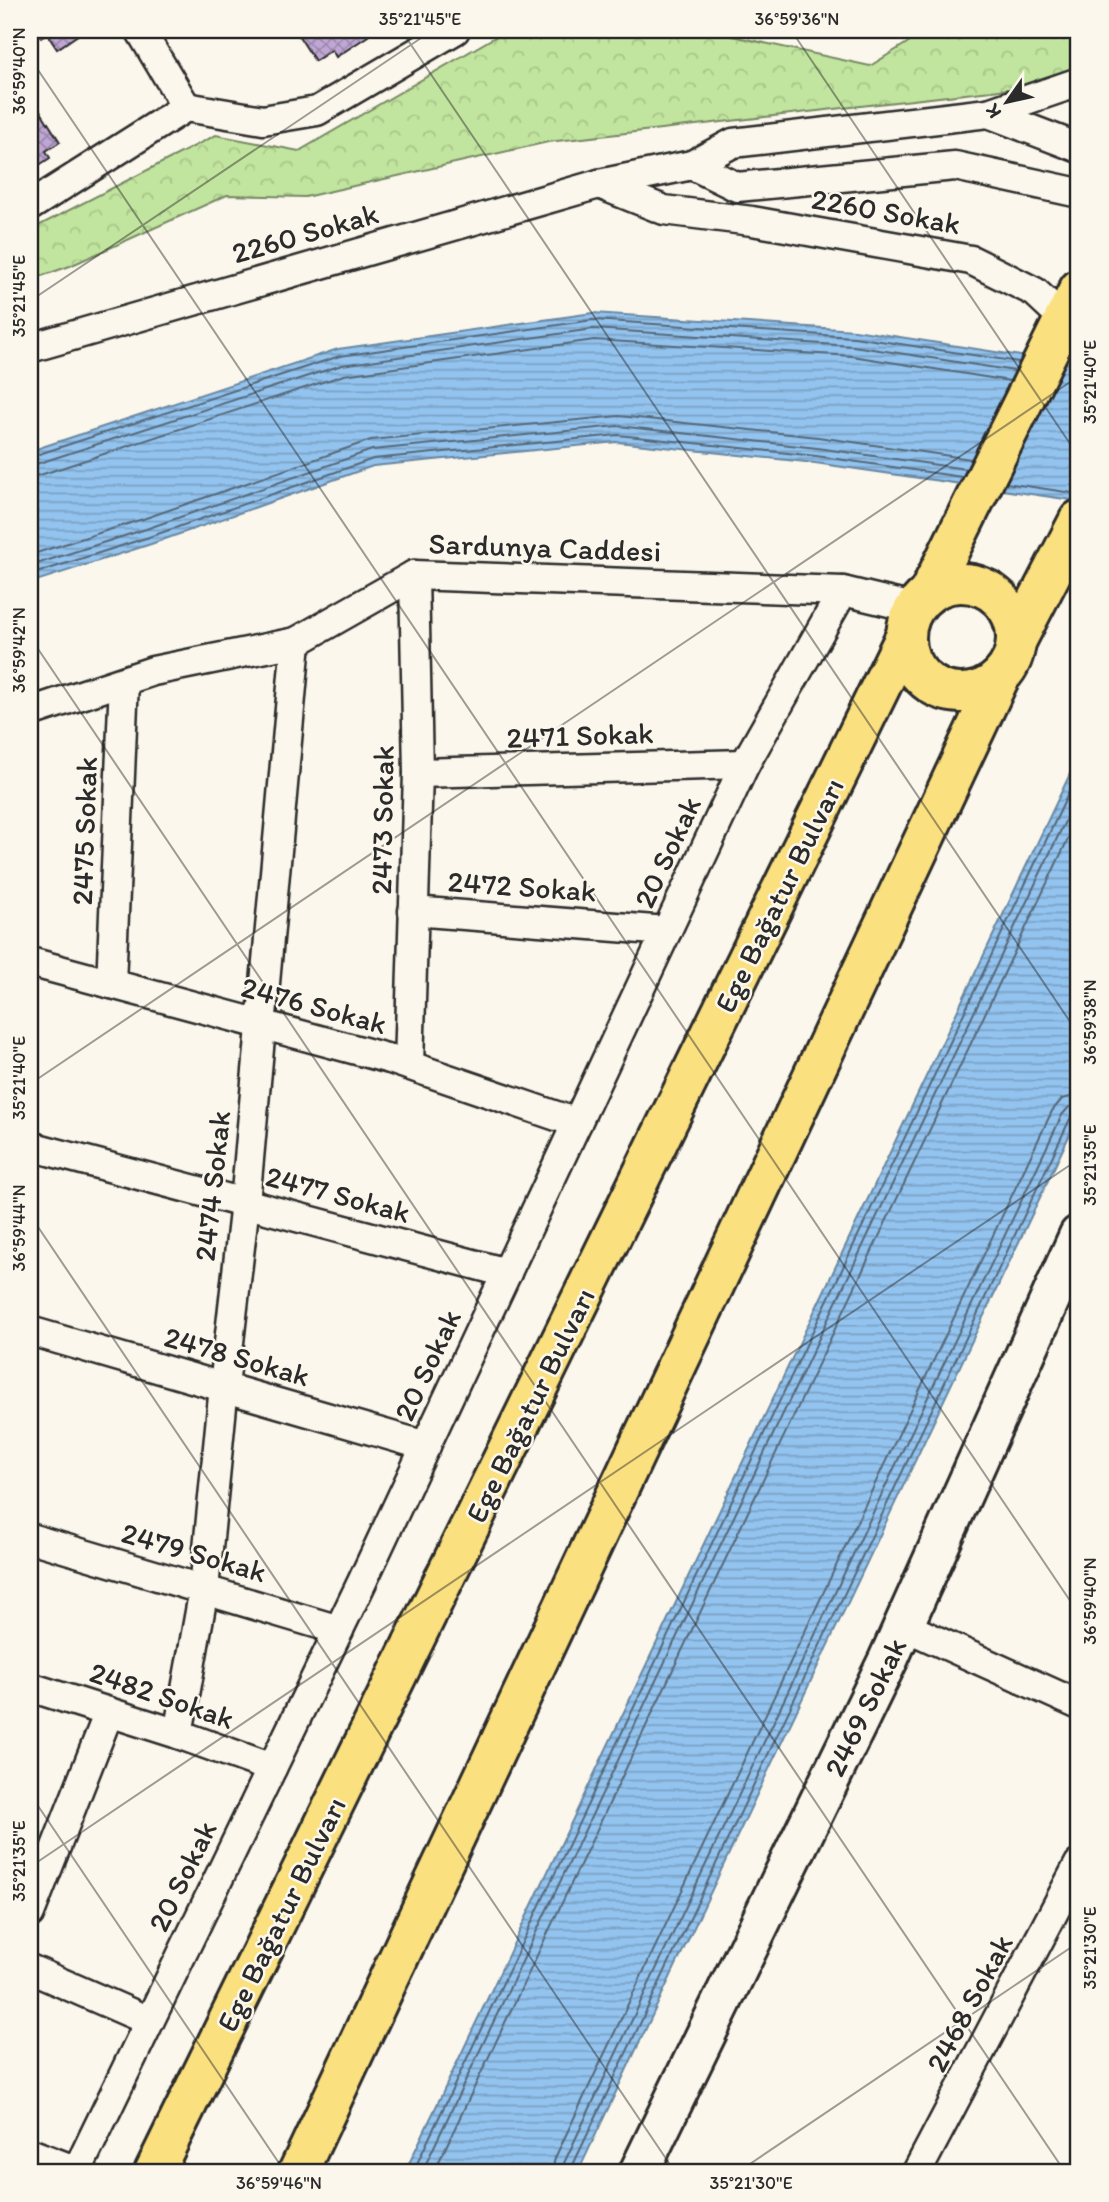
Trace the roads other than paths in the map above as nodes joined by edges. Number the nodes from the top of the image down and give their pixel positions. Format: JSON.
{"nodes":[{"id":1,"x":140,"y":30,"type":"edge"},
{"id":2,"x":455,"y":30,"type":"edge"},
{"id":3,"x":1079,"y":82,"type":"edge"},
{"id":4,"x":186,"y":107,"type":"junction"},
{"id":5,"x":988,"y":113,"type":"junction"},
{"id":6,"x":1079,"y":148,"type":"edge"},
{"id":7,"x":692,"y":165,"type":"junction"},
{"id":8,"x":599,"y":184,"type":"junction"},
{"id":9,"x":1079,"y":192,"type":"edge"},
{"id":10,"x":30,"y":206,"type":"edge"},
{"id":11,"x":1072,"y":304,"type":"edge"},
{"id":12,"x":30,"y":348,"type":"edge"},
{"id":13,"x":1079,"y":520,"type":"edge"},
{"id":14,"x":414,"y":575,"type":"junction"},
{"id":15,"x":843,"y":591,"type":"junction"},
{"id":16,"x":916,"y":612,"type":"junction"},
{"id":17,"x":296,"y":642,"type":"junction"},
{"id":18,"x":1016,"y":642,"type":"junction"},
{"id":19,"x":1000,"y":677,"type":"junction"},
{"id":20,"x":124,"y":681,"type":"junction"},
{"id":21,"x":30,"y":712,"type":"edge"},
{"id":22,"x":745,"y":764,"type":"junction"},
{"id":23,"x":418,"y":773,"type":"junction"},
{"id":24,"x":413,"y":911,"type":"junction"},
{"id":25,"x":667,"y":930,"type":"junction"},
{"id":26,"x":30,"y":962,"type":"edge"},
{"id":27,"x":111,"y":984,"type":"junction"},
{"id":28,"x":261,"y":1025,"type":"junction"},
{"id":29,"x":409,"y":1065,"type":"junction"},
{"id":30,"x":577,"y":1123,"type":"junction"},
{"id":31,"x":30,"y":1146,"type":"edge"},
{"id":32,"x":245,"y":1203,"type":"junction"},
{"id":33,"x":1079,"y":1235,"type":"edge"},
{"id":34,"x":507,"y":1273,"type":"junction"},
{"id":35,"x":30,"y":1331,"type":"edge"},
{"id":36,"x":224,"y":1386,"type":"junction"},
{"id":37,"x":426,"y":1446,"type":"junction"},
{"id":38,"x":30,"y":1538,"type":"edge"},
{"id":39,"x":204,"y":1589,"type":"junction"},
{"id":40,"x":904,"y":1626,"type":"junction"},
{"id":41,"x":339,"y":1630,"type":"junction"},
{"id":42,"x":30,"y":1687,"type":"edge"},
{"id":43,"x":1079,"y":1705,"type":"edge"},
{"id":44,"x":109,"y":1712,"type":"junction"},
{"id":45,"x":178,"y":1734,"type":"junction"},
{"id":46,"x":272,"y":1768,"type":"junction"},
{"id":47,"x":1079,"y":1864,"type":"edge"},
{"id":48,"x":30,"y":1913,"type":"edge"},
{"id":49,"x":30,"y":1969,"type":"edge"},
{"id":50,"x":149,"y":2021,"type":"junction"},
{"id":51,"x":30,"y":2153,"type":"edge"},
{"id":52,"x":77,"y":2171,"type":"edge"},
{"id":53,"x":154,"y":2172,"type":"edge"},
{"id":54,"x":298,"y":2172,"type":"edge"},
{"id":55,"x":639,"y":2172,"type":"edge"},
{"id":56,"x":917,"y":2172,"type":"edge"}],
"edges":[{"from":1,"to":4,"type":"street"},
{"from":2,"to":4,"type":"street"},
{"from":3,"to":5,"type":"street"},
{"from":4,"to":10,"type":"street"},
{"from":5,"to":6,"type":"street","name":"2260 Sokak"},
{"from":5,"to":7,"type":"street","name":"2260 Sokak"},
{"from":7,"to":8,"type":"street","name":"2260 Sokak"},
{"from":7,"to":9,"type":"street","name":"2260 Sokak"},
{"from":8,"to":11,"type":"street","name":"2260 Sokak"},
{"from":8,"to":12,"type":"street","name":"2260 Sokak"},
{"from":11,"to":16,"type":"main road","name":"Ege Bağatur Bulvarı"},
{"from":13,"to":18,"type":"main road"},
{"from":14,"to":15,"type":"street","name":"Sardunya Caddesi"},
{"from":14,"to":17,"type":"street","name":"Sardunya Caddesi"},
{"from":14,"to":23,"type":"street","name":"2473 Sokak"},
{"from":15,"to":16,"type":"street","name":"Sardunya Caddesi"},
{"from":15,"to":22,"type":"street","name":"20 Sokak"},
{"from":16,"to":18,"type":"main road"},
{"from":16,"to":19,"type":"main road"},
{"from":16,"to":53,"type":"main road","name":"Ege Bağatur Bulvarı"},
{"from":17,"to":20,"type":"street","name":"Sardunya Caddesi"},
{"from":17,"to":28,"type":"street","name":"2474 Sokak"},
{"from":18,"to":19,"type":"main road"},
{"from":19,"to":54,"type":"main road"},
{"from":20,"to":21,"type":"street","name":"Sardunya Caddesi"},
{"from":20,"to":27,"type":"street","name":"2475 Sokak"},
{"from":22,"to":23,"type":"street","name":"2471 Sokak"},
{"from":22,"to":25,"type":"street","name":"20 Sokak"},
{"from":23,"to":24,"type":"street","name":"2473 Sokak"},
{"from":24,"to":25,"type":"street","name":"2472 Sokak"},
{"from":24,"to":29,"type":"street","name":"2473 Sokak"},
{"from":25,"to":30,"type":"street","name":"20 Sokak"},
{"from":26,"to":27,"type":"street","name":"2476 Sokak"},
{"from":27,"to":28,"type":"street","name":"2476 Sokak"},
{"from":28,"to":29,"type":"street","name":"2476 Sokak"},
{"from":28,"to":32,"type":"street","name":"2474 Sokak"},
{"from":29,"to":30,"type":"street","name":"2476 Sokak"},
{"from":30,"to":34,"type":"street","name":"20 Sokak"},
{"from":31,"to":32,"type":"street","name":"2477 Sokak"},
{"from":32,"to":34,"type":"street","name":"2477 Sokak"},
{"from":32,"to":36,"type":"street","name":"2474 Sokak"},
{"from":33,"to":40,"type":"street","name":"2469 Sokak"},
{"from":34,"to":37,"type":"street","name":"20 Sokak"},
{"from":35,"to":36,"type":"street","name":"2478 Sokak"},
{"from":36,"to":37,"type":"street","name":"2478 Sokak"},
{"from":36,"to":39,"type":"street","name":"2474 Sokak"},
{"from":37,"to":41,"type":"street","name":"20 Sokak"},
{"from":38,"to":39,"type":"street","name":"2479 Sokak"},
{"from":39,"to":41,"type":"street","name":"2479 Sokak"},
{"from":39,"to":45,"type":"street","name":"2474 Sokak"},
{"from":40,"to":43,"type":"street"},
{"from":40,"to":55,"type":"street","name":"2469 Sokak"},
{"from":41,"to":46,"type":"street","name":"20 Sokak"},
{"from":42,"to":44,"type":"street","name":"2482 Sokak"},
{"from":44,"to":45,"type":"street","name":"2482 Sokak"},
{"from":44,"to":48,"type":"street"},
{"from":45,"to":46,"type":"street","name":"2482 Sokak"},
{"from":46,"to":50,"type":"street","name":"20 Sokak"},
{"from":47,"to":56,"type":"street","name":"2468 Sokak"},
{"from":49,"to":50,"type":"street"},
{"from":50,"to":52,"type":"street","name":"20 Sokak"},
{"from":51,"to":52,"type":"street"}]}
